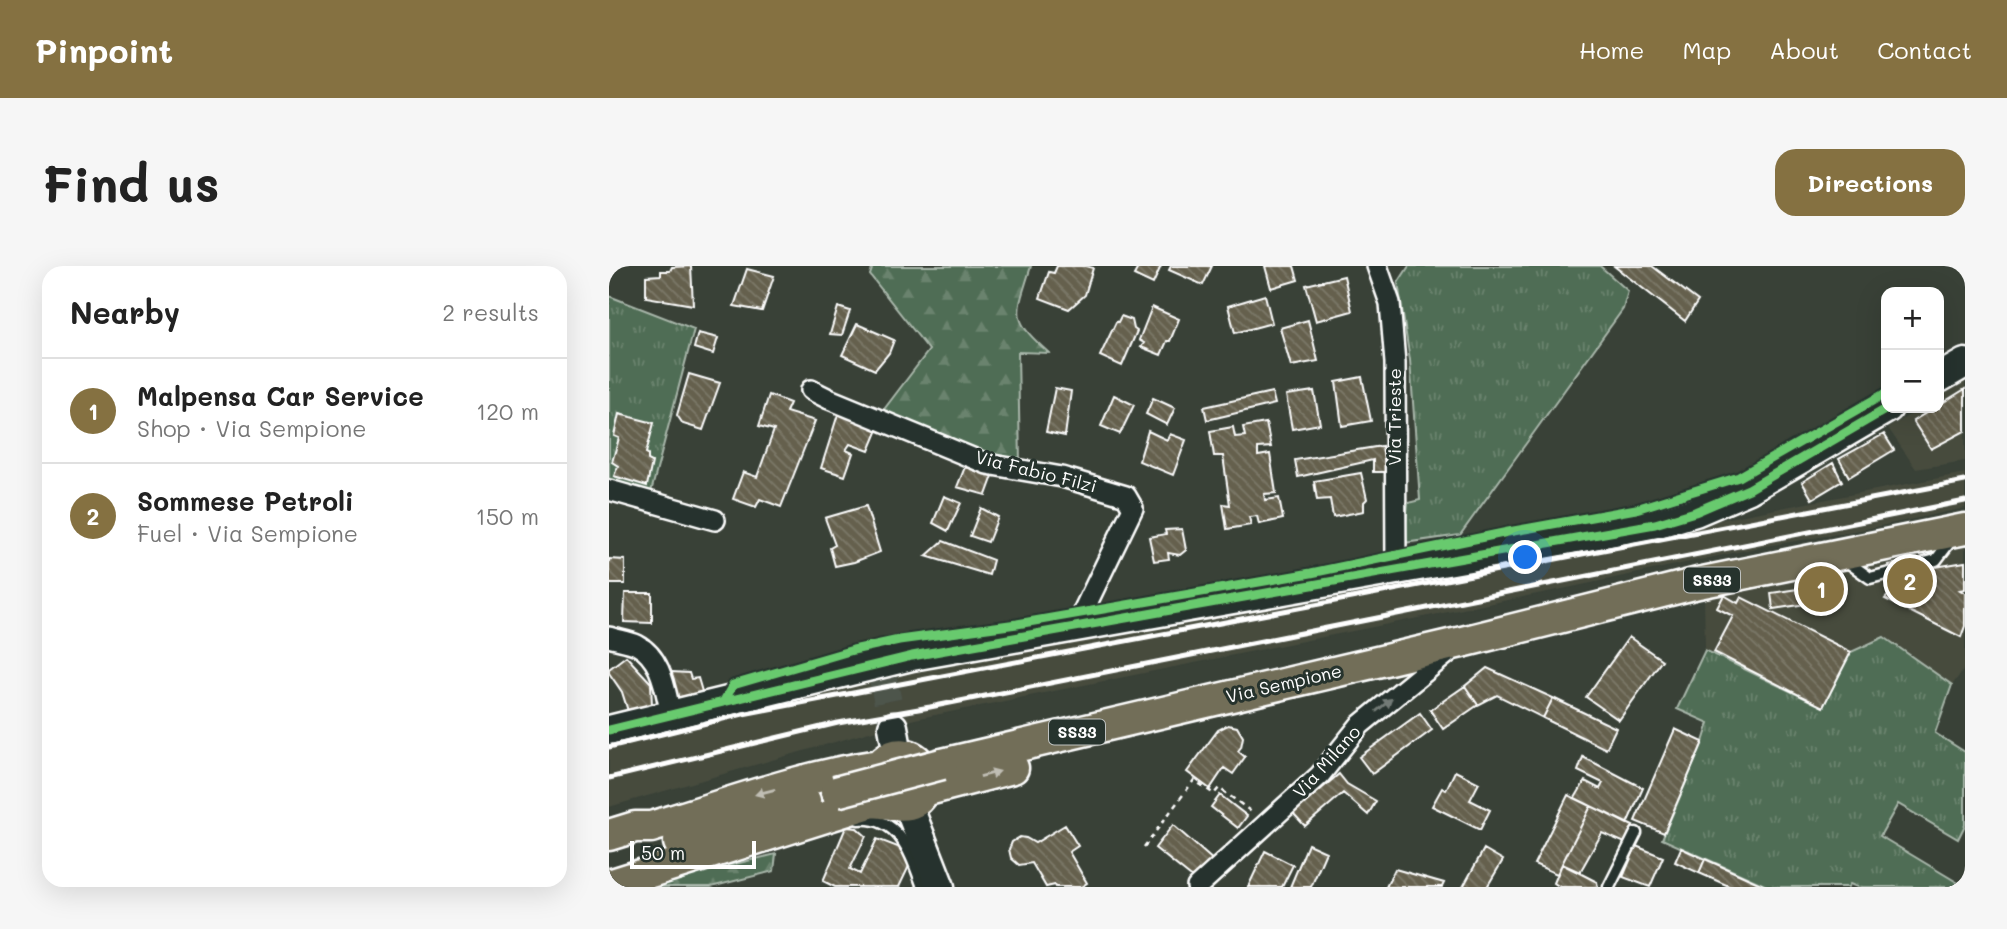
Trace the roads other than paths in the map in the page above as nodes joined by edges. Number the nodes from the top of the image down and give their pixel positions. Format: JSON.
{"nodes":[{"id":1,"x":1377,"y":266,"type":"edge"},
{"id":2,"x":1965,"y":363,"type":"edge"},
{"id":3,"x":1944,"y":375,"type":"edge"},
{"id":4,"x":811,"y":390,"type":"dead end"},
{"id":5,"x":1881,"y":412,"type":"edge"},
{"id":6,"x":609,"y":490,"type":"edge"},
{"id":7,"x":715,"y":520,"type":"dead end"},
{"id":8,"x":1962,"y":530,"type":"edge"},
{"id":9,"x":1836,"y":554,"type":"junction"},
{"id":10,"x":1925,"y":563,"type":"dead end"},
{"id":11,"x":1396,"y":570,"type":"junction"},
{"id":12,"x":1890,"y":573,"type":"dead end"},
{"id":13,"x":1075,"y":628,"type":"junction"},
{"id":14,"x":609,"y":637,"type":"edge"},
{"id":15,"x":1462,"y":642,"type":"junction"},
{"id":16,"x":1255,"y":691,"type":"junction"},
{"id":17,"x":1213,"y":701,"type":"junction"},
{"id":18,"x":671,"y":714,"type":"junction"},
{"id":19,"x":609,"y":730,"type":"edge"},
{"id":20,"x":895,"y":750,"type":"junction"},
{"id":21,"x":906,"y":800,"type":"junction"},
{"id":22,"x":846,"y":821,"type":"dead end"},
{"id":23,"x":1636,"y":833,"type":"dead end"},
{"id":24,"x":609,"y":835,"type":"edge"},
{"id":25,"x":697,"y":869,"type":"dead end"},
{"id":26,"x":618,"y":876,"type":"edge"},
{"id":27,"x":923,"y":887,"type":"edge"},
{"id":28,"x":940,"y":887,"type":"edge"},
{"id":29,"x":1197,"y":887,"type":"edge"},
{"id":30,"x":1609,"y":887,"type":"edge"}],
"edges":[{"from":1,"to":11,"type":"street","name":"Via Trieste"},
{"from":2,"to":3,"type":"street"},
{"from":4,"to":13,"type":"street","name":"Via Fabio Filzi"},
{"from":5,"to":11,"type":"street"},
{"from":6,"to":7,"type":"street"},
{"from":8,"to":9,"type":"main road","name":"Via Sempione","number":"SS33"},
{"from":8,"to":10,"type":"lane"},
{"from":9,"to":12,"type":"lane"},
{"from":9,"to":15,"type":"main road","name":"Via Sempione","number":"SS33"},
{"from":11,"to":13,"type":"street"},
{"from":13,"to":18,"type":"street"},
{"from":14,"to":18,"type":"street"},
{"from":15,"to":16,"type":"main road","name":"Via Sempione","number":"SS33"},
{"from":29,"to":15,"type":"street","name":"Via Milano","one_way":true},
{"from":16,"to":17,"type":"main road","name":"Via Sempione","number":"SS33"},
{"from":16,"to":20,"type":"main road"},
{"from":21,"to":17,"type":"main road","one_way":true},
{"from":17,"to":26,"type":"main road","name":"Via Sempione","number":"SS33","bridge":true},
{"from":18,"to":19,"type":"street"},
{"from":20,"to":21,"type":"main road"},
{"from":20,"to":21,"type":"main road"},
{"from":20,"to":24,"type":"main road","one_way":true},
{"from":21,"to":26,"type":"main road"},
{"from":21,"to":28,"type":"street"},
{"from":22,"to":27,"type":"lane"},
{"from":23,"to":30,"type":"lane"},
{"from":25,"to":26,"type":"lane"}]}
